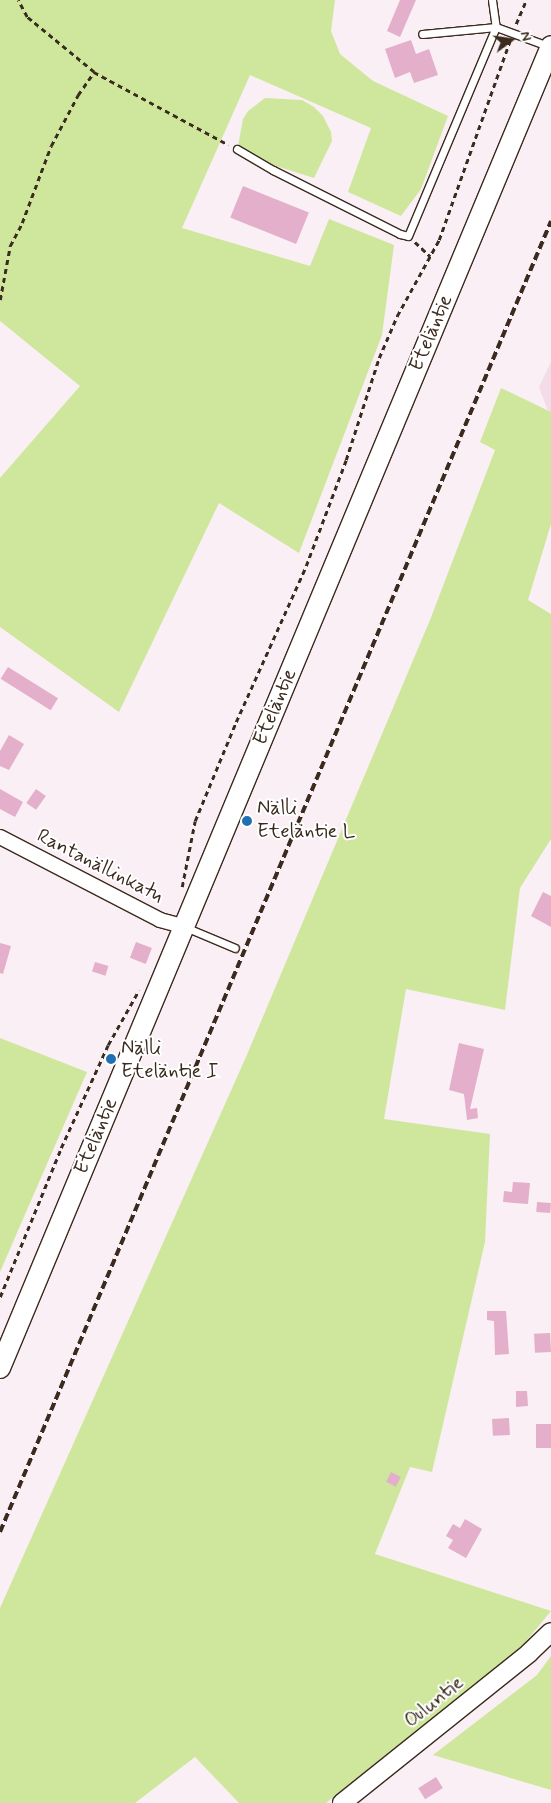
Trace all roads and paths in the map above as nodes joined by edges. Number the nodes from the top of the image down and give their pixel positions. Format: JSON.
{"nodes":[{"id":1,"x":18,"y":0,"type":"edge"},
{"id":2,"x":492,"y":0,"type":"edge"},
{"id":3,"x":526,"y":0,"type":"edge"},
{"id":4,"x":496,"y":27,"type":"junction"},
{"id":5,"x":422,"y":34,"type":"dead end"},
{"id":6,"x":512,"y":34,"type":"junction"},
{"id":7,"x":551,"y":47,"type":"edge"},
{"id":8,"x":94,"y":72,"type":"junction"},
{"id":9,"x":237,"y":149,"type":"joint"},
{"id":10,"x":408,"y":236,"type":"junction"},
{"id":11,"x":430,"y":256,"type":"junction"},
{"id":12,"x":0,"y":300,"type":"edge"},
{"id":13,"x":0,"y":837,"type":"edge"},
{"id":14,"x":182,"y":888,"type":"dead end"},
{"id":15,"x":183,"y":926,"type":"junction"},
{"id":16,"x":235,"y":948,"type":"dead end"},
{"id":17,"x":142,"y":985,"type":"dead end"},
{"id":18,"x":0,"y":1297,"type":"edge"},
{"id":19,"x":0,"y":1368,"type":"edge"},
{"id":20,"x":551,"y":1632,"type":"edge"},
{"id":21,"x":342,"y":1803,"type":"edge"}],
"edges":[{"from":1,"to":8,"type":"path"},
{"from":2,"to":4,"type":"lane"},
{"from":3,"to":6,"type":"path"},
{"from":4,"to":5,"type":"lane"},
{"from":4,"to":6,"type":"lane"},
{"from":4,"to":10,"type":"lane"},
{"from":6,"to":7,"type":"lane"},
{"from":6,"to":11,"type":"path"},
{"from":7,"to":15,"type":"main road","name":"Eteläntie"},
{"from":8,"to":9,"type":"path"},
{"from":8,"to":12,"type":"path"},
{"from":9,"to":10,"type":"lane"},
{"from":10,"to":11,"type":"path"},
{"from":11,"to":14,"type":"path"},
{"from":13,"to":15,"type":"street","name":"Rantanällinkatu"},
{"from":15,"to":16,"type":"lane"},
{"from":15,"to":19,"type":"main road","name":"Eteläntie"},
{"from":17,"to":18,"type":"path"},
{"from":20,"to":21,"type":"street","name":"Ouluntie"}]}
